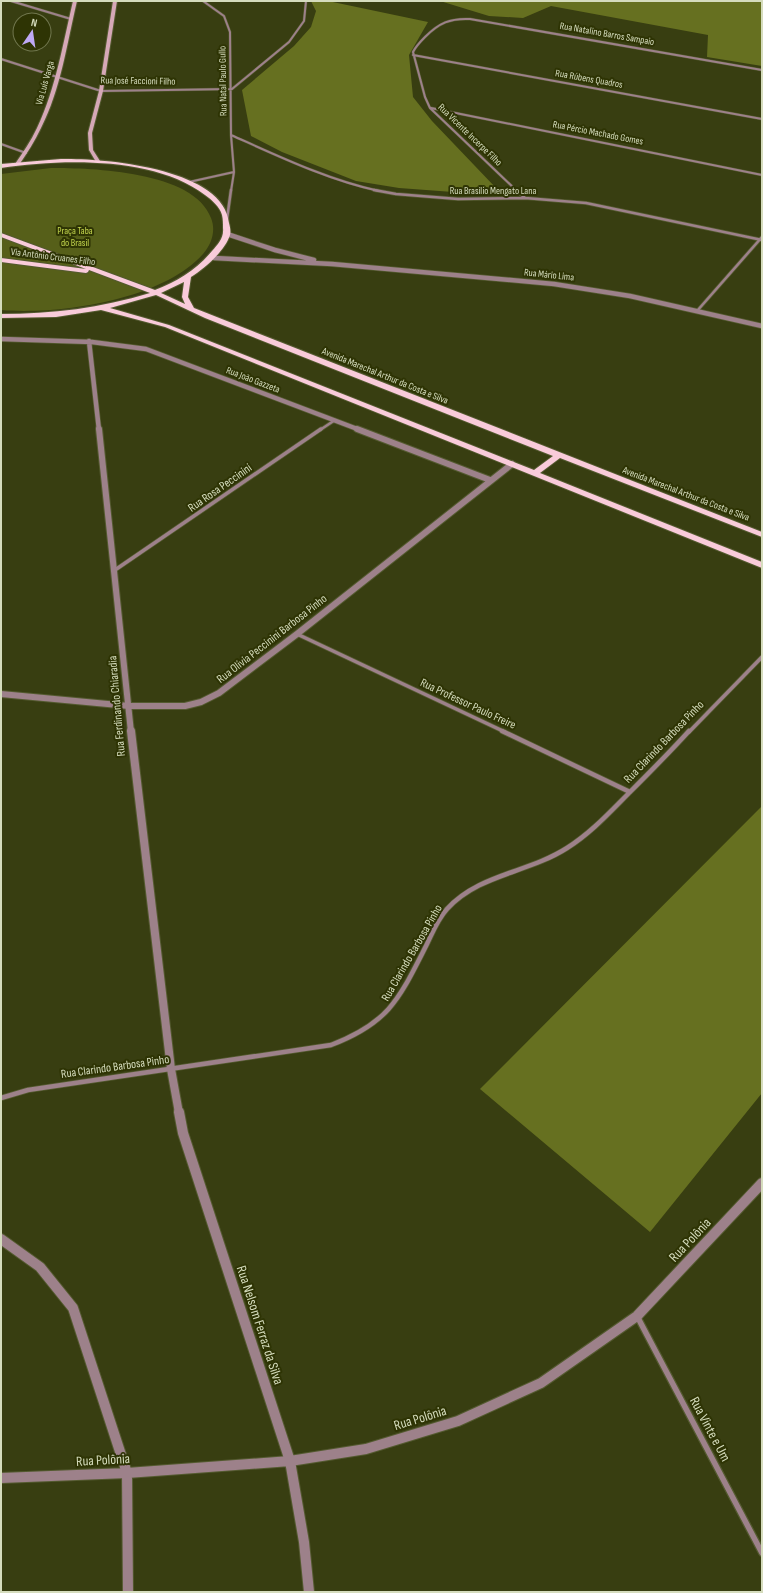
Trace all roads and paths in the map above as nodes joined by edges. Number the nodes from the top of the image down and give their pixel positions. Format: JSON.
{"nodes":[{"id":1,"x":11,"y":1,"type":"edge"},
{"id":2,"x":75,"y":1,"type":"edge"},
{"id":3,"x":115,"y":1,"type":"edge"},
{"id":4,"x":203,"y":1,"type":"edge"},
{"id":5,"x":306,"y":1,"type":"edge"},
{"id":6,"x":71,"y":18,"type":"junction"},
{"id":7,"x":413,"y":55,"type":"junction"},
{"id":8,"x":1,"y":59,"type":"edge"},
{"id":9,"x":762,"y":70,"type":"edge"},
{"id":10,"x":57,"y":76,"type":"junction"},
{"id":11,"x":232,"y":90,"type":"junction"},
{"id":12,"x":101,"y":91,"type":"junction"},
{"id":13,"x":430,"y":108,"type":"junction"},
{"id":14,"x":762,"y":119,"type":"edge"},
{"id":15,"x":231,"y":135,"type":"junction"},
{"id":16,"x":1,"y":144,"type":"edge"},
{"id":17,"x":26,"y":153,"type":"junction"},
{"id":18,"x":98,"y":161,"type":"junction"},
{"id":19,"x":17,"y":164,"type":"junction"},
{"id":20,"x":1,"y":166,"type":"edge"},
{"id":21,"x":234,"y":172,"type":"junction"},
{"id":22,"x":762,"y":175,"type":"edge"},
{"id":23,"x":189,"y":182,"type":"junction"},
{"id":24,"x":525,"y":198,"type":"junction"},
{"id":25,"x":227,"y":219,"type":"junction"},
{"id":26,"x":227,"y":234,"type":"junction"},
{"id":27,"x":1,"y":235,"type":"edge"},
{"id":28,"x":761,"y":239,"type":"edge"},
{"id":29,"x":214,"y":258,"type":"junction"},
{"id":30,"x":1,"y":260,"type":"edge"},
{"id":31,"x":332,"y":264,"type":"junction"},
{"id":32,"x":102,"y":273,"type":"junction"},
{"id":33,"x":188,"y":278,"type":"junction"},
{"id":34,"x":156,"y":293,"type":"junction"},
{"id":35,"x":102,"y":308,"type":"junction"},
{"id":36,"x":191,"y":309,"type":"junction"},
{"id":37,"x":696,"y":311,"type":"junction"},
{"id":38,"x":1,"y":316,"type":"edge"},
{"id":39,"x":762,"y":326,"type":"edge"},
{"id":40,"x":1,"y":339,"type":"edge"},
{"id":41,"x":89,"y":341,"type":"junction"},
{"id":42,"x":335,"y":420,"type":"junction"},
{"id":43,"x":559,"y":455,"type":"junction"},
{"id":44,"x":512,"y":464,"type":"junction"},
{"id":45,"x":534,"y":474,"type":"junction"},
{"id":46,"x":490,"y":480,"type":"junction"},
{"id":47,"x":762,"y":535,"type":"edge"},
{"id":48,"x":762,"y":565,"type":"edge"},
{"id":49,"x":115,"y":570,"type":"junction"},
{"id":50,"x":297,"y":634,"type":"junction"},
{"id":51,"x":762,"y":657,"type":"edge"},
{"id":52,"x":1,"y":694,"type":"edge"},
{"id":53,"x":129,"y":706,"type":"junction"},
{"id":54,"x":630,"y":792,"type":"junction"},
{"id":55,"x":171,"y":1069,"type":"junction"},
{"id":56,"x":1,"y":1098,"type":"edge"},
{"id":57,"x":762,"y":1183,"type":"edge"},
{"id":58,"x":1,"y":1239,"type":"edge"},
{"id":59,"x":637,"y":1316,"type":"junction"},
{"id":60,"x":290,"y":1461,"type":"junction"},
{"id":61,"x":127,"y":1473,"type":"junction"},
{"id":62,"x":1,"y":1478,"type":"edge"},
{"id":63,"x":762,"y":1553,"type":"edge"},
{"id":64,"x":128,"y":1592,"type":"edge"},
{"id":65,"x":309,"y":1592,"type":"edge"}],
"edges":[{"from":1,"to":6,"type":"street"},
{"from":2,"to":6,"type":"main road","name":"Via Luís Varga"},
{"from":3,"to":12,"type":"main road"},
{"from":4,"to":11,"type":"street","name":"Rua Natal Paulo Gullo"},
{"from":5,"to":11,"type":"street"},
{"from":6,"to":10,"type":"main road","name":"Via Luís Varga"},
{"from":7,"to":9,"type":"street","name":"Rua Natalino Barros Sampaio"},
{"from":7,"to":13,"type":"street","name":"Rua Vicente Incerpe Filho"},
{"from":7,"to":14,"type":"street","name":"Rua Rúbens Quadros"},
{"from":8,"to":10,"type":"street","name":"Rua José Faccioni Filho"},
{"from":10,"to":12,"type":"street","name":"Rua José Faccioni Filho"},
{"from":10,"to":17,"type":"main road","name":"Via Luís Varga"},
{"from":11,"to":12,"type":"street","name":"Rua José Faccioni Filho"},
{"from":11,"to":15,"type":"street","name":"Rua Natal Paulo Gullo"},
{"from":12,"to":18,"type":"main road"},
{"from":13,"to":22,"type":"street","name":"Rua Pércio Machado Gomes"},
{"from":13,"to":24,"type":"street","name":"Rua Vicente Incerpe Filho"},
{"from":15,"to":21,"type":"street","name":"Rua Natal Paulo Gullo"},
{"from":15,"to":24,"type":"street","name":"Rua Brasílio Mengato Lana"},
{"from":16,"to":17,"type":"street"},
{"from":17,"to":19,"type":"main road","name":"Via Luís Varga"},
{"from":18,"to":19,"type":"main road"},
{"from":18,"to":23,"type":"main road"},
{"from":19,"to":20,"type":"main road"},
{"from":21,"to":23,"type":"street"},
{"from":21,"to":25,"type":"street","name":"Rua Natal Paulo Gullo"},
{"from":23,"to":25,"type":"main road"},
{"from":24,"to":28,"type":"street","name":"Rua Brasílio Mengato Lana"},
{"from":25,"to":26,"type":"main road"},
{"from":26,"to":29,"type":"main road"},
{"from":26,"to":31,"type":"street","name":"Rua Mário Lima"},
{"from":27,"to":32,"type":"main road","name":"Avenida Marechal Arthur da Costa e Silva"},
{"from":28,"to":37,"type":"street"},
{"from":29,"to":31,"type":"street","name":"Rua Mário Lima"},
{"from":29,"to":33,"type":"main road"},
{"from":30,"to":32,"type":"main road","name":"Via Antônio Cruanes Filho"},
{"from":31,"to":37,"type":"street","name":"Rua Mário Lima"},
{"from":32,"to":34,"type":"main road","name":"Avenida Marechal Arthur da Costa e Silva"},
{"from":33,"to":34,"type":"main road"},
{"from":33,"to":36,"type":"main road"},
{"from":34,"to":35,"type":"main road"},
{"from":34,"to":36,"type":"main road","name":"Avenida Marechal Arthur da Costa e Silva"},
{"from":35,"to":38,"type":"main road"},
{"from":35,"to":44,"type":"main road"},
{"from":36,"to":43,"type":"main road","name":"Avenida Marechal Arthur da Costa e Silva"},
{"from":37,"to":39,"type":"street","name":"Rua Mário Lima"},
{"from":40,"to":41,"type":"street","name":"Rua João Gazzeta"},
{"from":41,"to":42,"type":"street","name":"Rua João Gazzeta"},
{"from":41,"to":49,"type":"street","name":"Rua Ferdinando Chiaradia"},
{"from":42,"to":46,"type":"street","name":"Rua João Gazzeta"},
{"from":42,"to":49,"type":"street","name":"Rua Rosa Peccinini"},
{"from":43,"to":45,"type":"main road"},
{"from":43,"to":47,"type":"main road","name":"Avenida Marechal Arthur da Costa e Silva"},
{"from":44,"to":45,"type":"main road"},
{"from":44,"to":46,"type":"street","name":"Rua Olívia Peccinini Barbosa Pinho"},
{"from":45,"to":48,"type":"main road"},
{"from":46,"to":50,"type":"street","name":"Rua Olívia Peccinini Barbosa Pinho"},
{"from":49,"to":53,"type":"street","name":"Rua Ferdinando Chiaradia"},
{"from":50,"to":53,"type":"street","name":"Rua Olívia Peccinini Barbosa Pinho"},
{"from":50,"to":54,"type":"street","name":"Rua Professor Paulo Freire"},
{"from":51,"to":54,"type":"street","name":"Rua Clarindo Barbosa Pinho"},
{"from":52,"to":53,"type":"street","name":"Rua Olívia Peccinini Barbosa Pinho"},
{"from":53,"to":55,"type":"street","name":"Rua Ferdinando Chiaradia"},
{"from":54,"to":55,"type":"street","name":"Rua Clarindo Barbosa Pinho"},
{"from":55,"to":56,"type":"street","name":"Rua Clarindo Barbosa Pinho"},
{"from":55,"to":60,"type":"street","name":"Rua Nelsom Ferraz da Silva"},
{"from":57,"to":59,"type":"street","name":"Rua Polônia"},
{"from":58,"to":61,"type":"street"},
{"from":59,"to":60,"type":"street","name":"Rua Polônia"},
{"from":59,"to":63,"type":"street","name":"Rua Vinte e Um"},
{"from":60,"to":61,"type":"street","name":"Rua Polônia"},
{"from":60,"to":65,"type":"street","name":"Rua Nelsom Ferraz da Silva"},
{"from":61,"to":62,"type":"street","name":"Rua Polônia"},
{"from":61,"to":64,"type":"street"}]}
